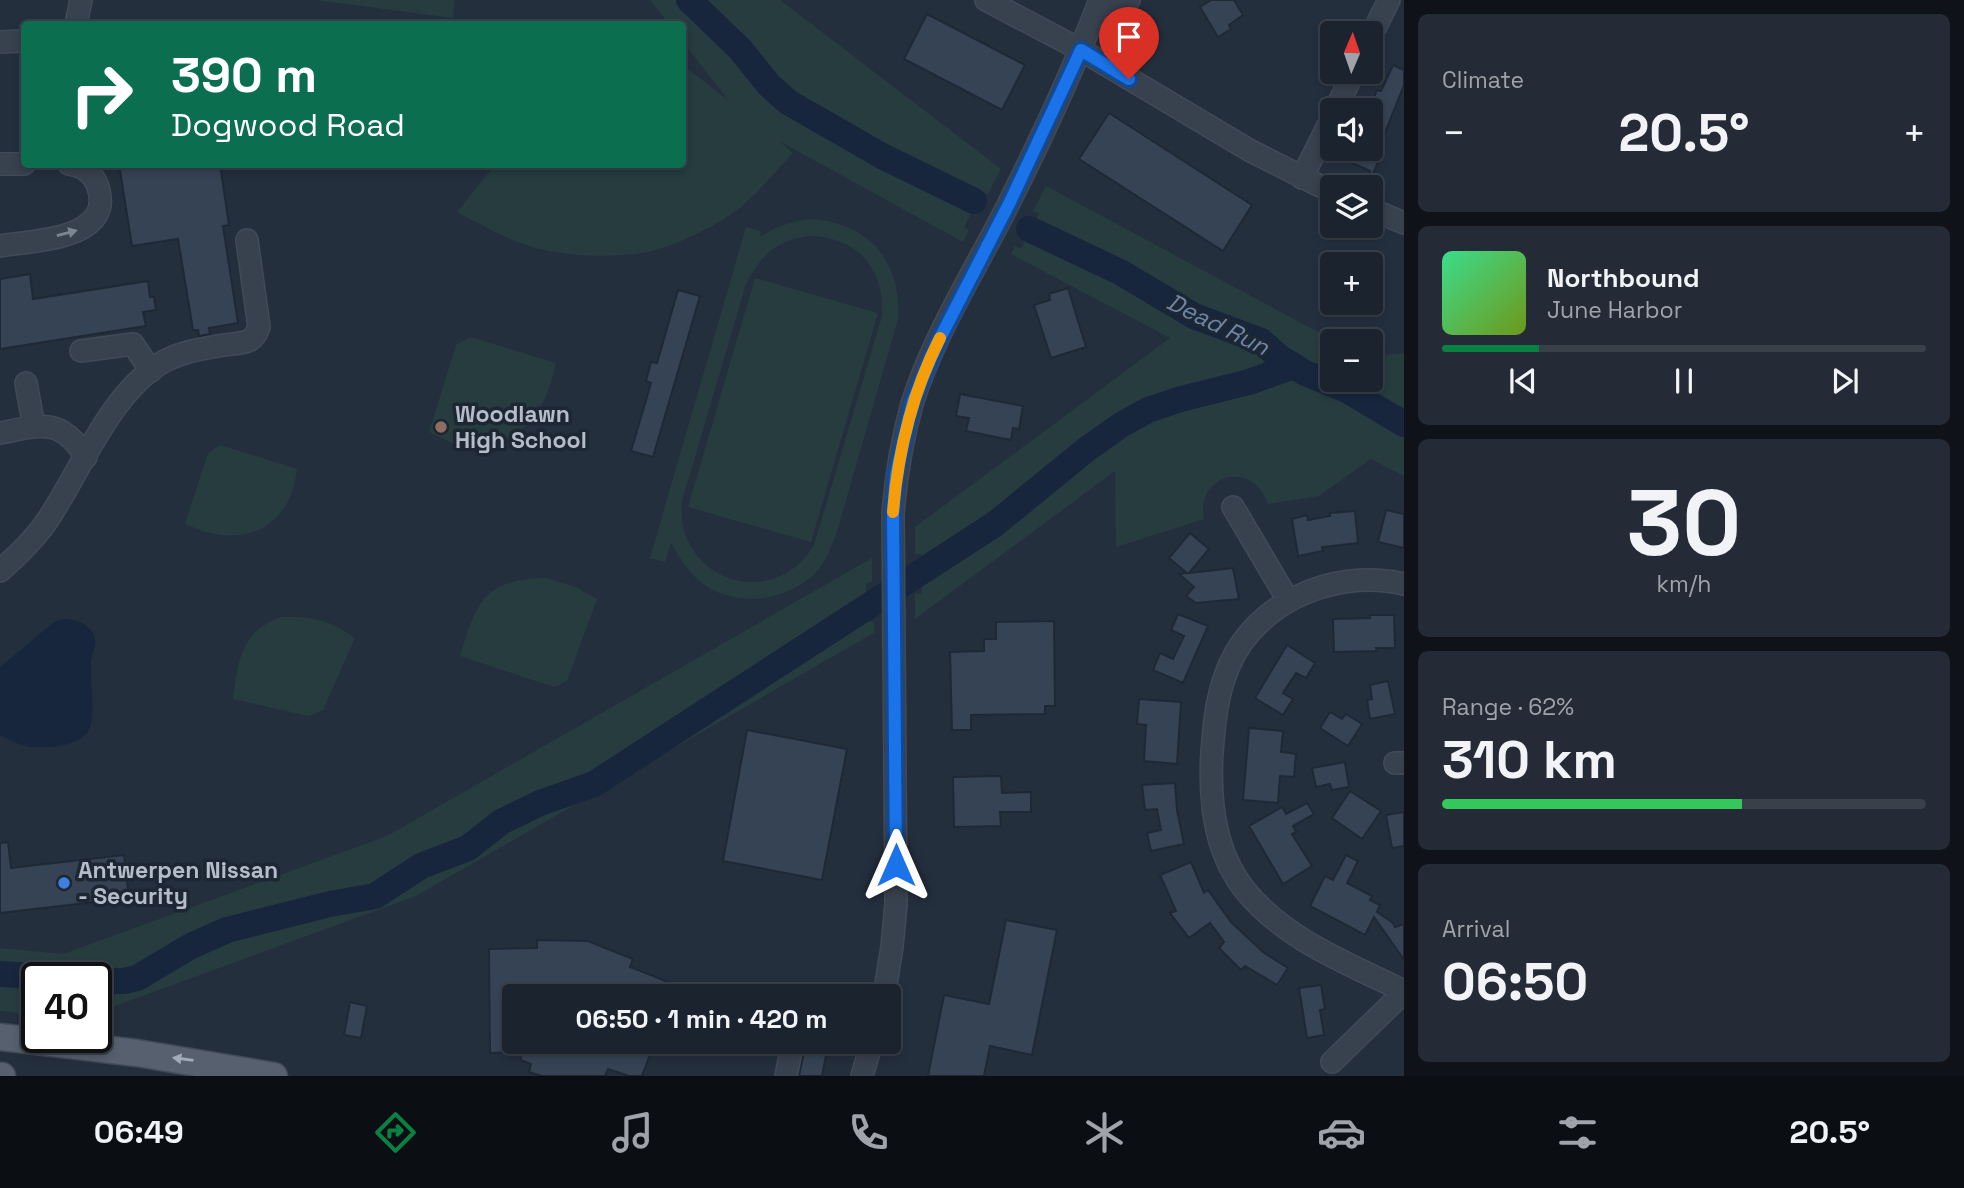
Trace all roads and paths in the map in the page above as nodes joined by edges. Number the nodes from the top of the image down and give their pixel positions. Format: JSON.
{"nodes":[{"id":1,"x":986,"y":0,"type":"edge"},
{"id":2,"x":1129,"y":0,"type":"edge"},
{"id":3,"x":1389,"y":0,"type":"edge"},
{"id":4,"x":81,"y":1,"type":"edge"},
{"id":5,"x":1100,"y":1,"type":"edge"},
{"id":6,"x":77,"y":21,"type":"edge"},
{"id":7,"x":1378,"y":21,"type":"edge"},
{"id":8,"x":21,"y":41,"type":"edge"},
{"id":9,"x":0,"y":42,"type":"edge"},
{"id":10,"x":1081,"y":50,"type":"junction"},
{"id":11,"x":1320,"y":141,"type":"edge"},
{"id":12,"x":0,"y":164,"type":"edge"},
{"id":13,"x":21,"y":164,"type":"edge"},
{"id":14,"x":80,"y":168,"type":"edge"},
{"id":15,"x":1302,"y":178,"type":"junction"},
{"id":16,"x":1320,"y":186,"type":"edge"},
{"id":17,"x":1383,"y":214,"type":"edge"},
{"id":18,"x":1404,"y":223,"type":"edge"},
{"id":19,"x":247,"y":240,"type":"dead end"},
{"id":20,"x":0,"y":246,"type":"edge"},
{"id":21,"x":81,"y":351,"type":"dead end"},
{"id":22,"x":151,"y":371,"type":"junction"},
{"id":23,"x":26,"y":383,"type":"dead end"},
{"id":24,"x":34,"y":427,"type":"junction"},
{"id":25,"x":0,"y":433,"type":"edge"},
{"id":26,"x":86,"y":457,"type":"junction"},
{"id":27,"x":1233,"y":507,"type":"dead end"},
{"id":28,"x":0,"y":571,"type":"edge"},
{"id":29,"x":1404,"y":584,"type":"edge"},
{"id":30,"x":1288,"y":600,"type":"junction"},
{"id":31,"x":886,"y":984,"type":"edge"},
{"id":32,"x":1404,"y":992,"type":"edge"},
{"id":33,"x":0,"y":1037,"type":"edge"},
{"id":34,"x":790,"y":1054,"type":"edge"},
{"id":35,"x":868,"y":1054,"type":"edge"},
{"id":36,"x":879,"y":1054,"type":"edge"},
{"id":37,"x":1332,"y":1062,"type":"dead end"},
{"id":38,"x":274,"y":1076,"type":"edge"},
{"id":39,"x":786,"y":1076,"type":"edge"},
{"id":40,"x":862,"y":1076,"type":"edge"},
{"id":41,"x":877,"y":1076,"type":"edge"}],
"edges":[{"from":1,"to":10,"type":"street"},
{"from":2,"to":5,"type":"street"},
{"from":3,"to":7,"type":"street"},
{"from":4,"to":6,"type":"street"},
{"from":5,"to":10,"type":"street"},
{"from":8,"to":9,"type":"street"},
{"from":10,"to":15,"type":"street"},
{"from":10,"to":31,"type":"street"},
{"from":11,"to":15,"type":"street"},
{"from":12,"to":13,"type":"street"},
{"from":20,"to":14,"type":"street","one_way":true},
{"from":15,"to":16,"type":"street"},
{"from":17,"to":18,"type":"street"},
{"from":19,"to":22,"type":"street"},
{"from":21,"to":22,"type":"street"},
{"from":22,"to":26,"type":"street"},
{"from":23,"to":24,"type":"street"},
{"from":24,"to":25,"type":"street"},
{"from":24,"to":26,"type":"street"},
{"from":26,"to":28,"type":"street"},
{"from":27,"to":30,"type":"street"},
{"from":29,"to":30,"type":"street"},
{"from":30,"to":32,"type":"street"},
{"from":32,"to":37,"type":"street"},
{"from":38,"to":33,"type":"main road","one_way":true},
{"from":34,"to":39,"type":"street"},
{"from":35,"to":40,"type":"street"},
{"from":36,"to":41,"type":"street"}]}
